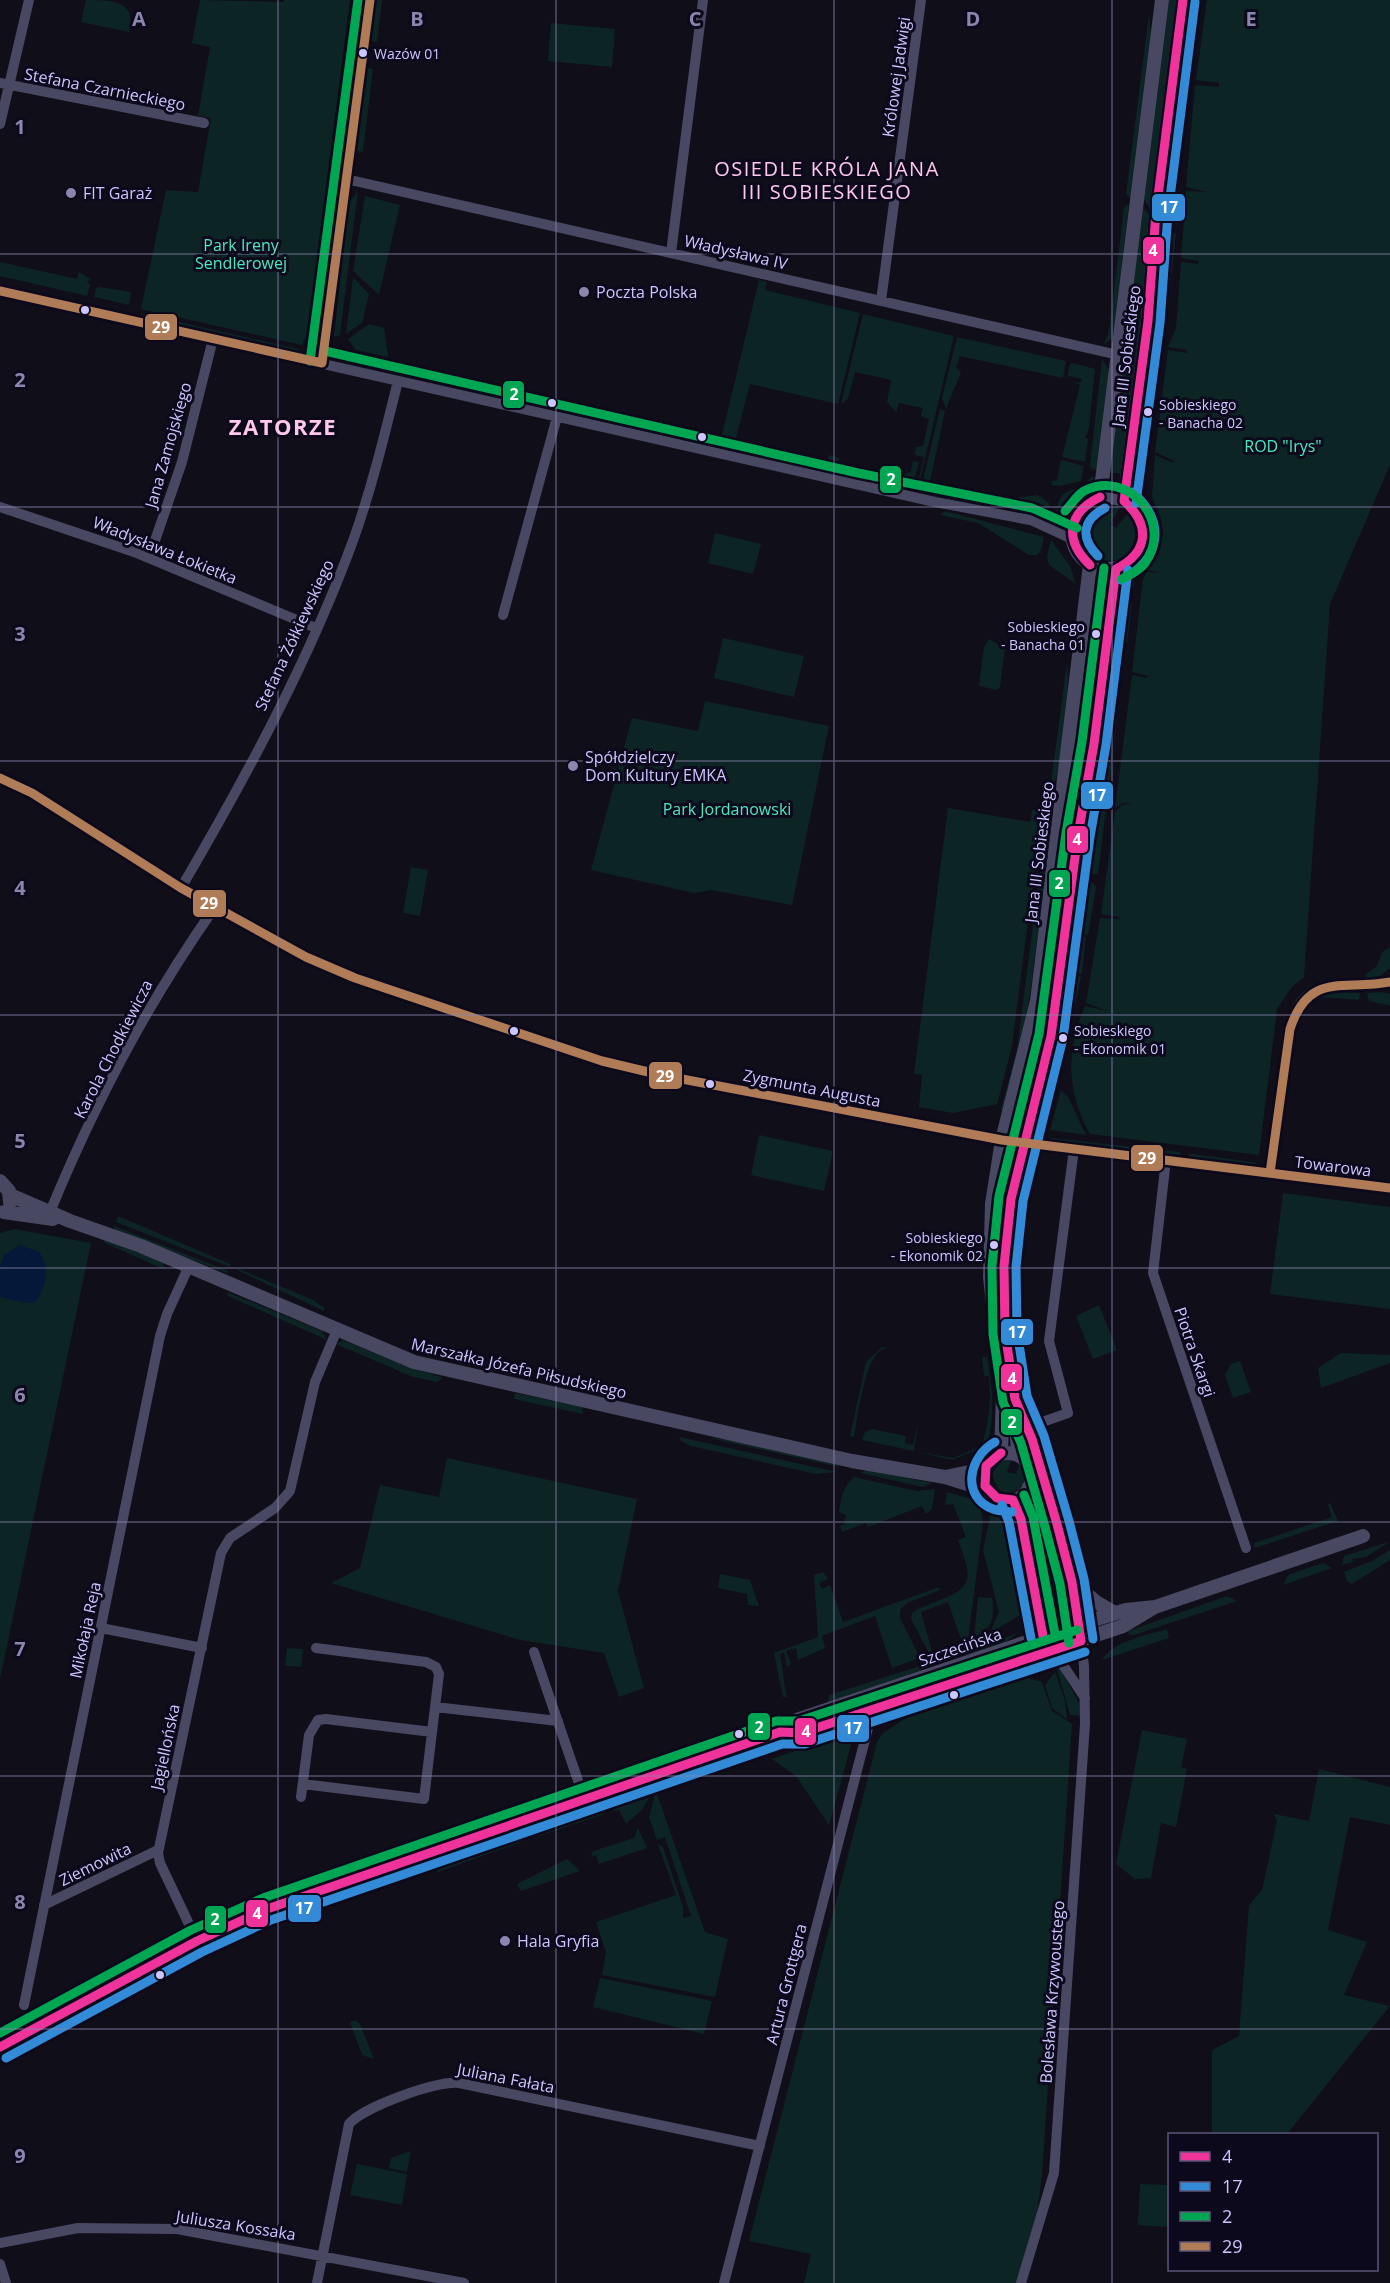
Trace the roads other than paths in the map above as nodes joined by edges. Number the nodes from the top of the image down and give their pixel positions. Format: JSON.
{"nodes":[{"id":1,"x":29,"y":0,"type":"edge"},
{"id":2,"x":370,"y":0,"type":"edge"},
{"id":3,"x":703,"y":0,"type":"edge"},
{"id":4,"x":921,"y":0,"type":"edge"},
{"id":5,"x":1162,"y":0,"type":"edge"},
{"id":6,"x":1183,"y":0,"type":"edge"},
{"id":7,"x":4,"y":84,"type":"edge"},
{"id":8,"x":204,"y":123,"type":"dead end"},
{"id":9,"x":0,"y":124,"type":"edge"},
{"id":10,"x":346,"y":179,"type":"junction"},
{"id":11,"x":671,"y":253,"type":"junction"},
{"id":12,"x":0,"y":291,"type":"edge"},
{"id":13,"x":881,"y":301,"type":"junction"},
{"id":14,"x":213,"y":339,"type":"junction"},
{"id":15,"x":1118,"y":355,"type":"junction"},
{"id":16,"x":322,"y":363,"type":"junction"},
{"id":17,"x":398,"y":381,"type":"junction"},
{"id":18,"x":557,"y":417,"type":"junction"},
{"id":19,"x":1100,"y":498,"type":"junction"},
{"id":20,"x":1124,"y":501,"type":"junction"},
{"id":21,"x":0,"y":507,"type":"edge"},
{"id":22,"x":1074,"y":519,"type":"junction"},
{"id":23,"x":1030,"y":520,"type":"junction"},
{"id":24,"x":1071,"y":539,"type":"junction"},
{"id":25,"x":148,"y":558,"type":"junction"},
{"id":26,"x":1090,"y":565,"type":"junction"},
{"id":27,"x":1116,"y":569,"type":"junction"},
{"id":28,"x":503,"y":615,"type":"dead end"},
{"id":29,"x":316,"y":628,"type":"junction"},
{"id":30,"x":0,"y":778,"type":"edge"},
{"id":31,"x":181,"y":888,"type":"junction"},
{"id":32,"x":215,"y":907,"type":"junction"},
{"id":33,"x":1390,"y":982,"type":"edge"},
{"id":34,"x":1002,"y":1140,"type":"junction"},
{"id":35,"x":1023,"y":1143,"type":"junction"},
{"id":36,"x":1074,"y":1149,"type":"junction"},
{"id":37,"x":1166,"y":1160,"type":"junction"},
{"id":38,"x":1270,"y":1173,"type":"junction"},
{"id":39,"x":0,"y":1181,"type":"edge"},
{"id":40,"x":1390,"y":1188,"type":"edge"},
{"id":41,"x":10,"y":1195,"type":"junction"},
{"id":42,"x":50,"y":1212,"type":"junction"},
{"id":43,"x":2,"y":1213,"type":"edge"},
{"id":44,"x":70,"y":1221,"type":"junction"},
{"id":45,"x":189,"y":1266,"type":"junction"},
{"id":46,"x":337,"y":1330,"type":"junction"},
{"id":47,"x":1015,"y":1399,"type":"junction"},
{"id":48,"x":1028,"y":1427,"type":"junction"},
{"id":49,"x":1001,"y":1454,"type":"junction"},
{"id":50,"x":1018,"y":1455,"type":"junction"},
{"id":51,"x":984,"y":1468,"type":"junction"},
{"id":52,"x":945,"y":1477,"type":"junction"},
{"id":53,"x":1029,"y":1487,"type":"junction"},
{"id":54,"x":987,"y":1490,"type":"junction"},
{"id":55,"x":1013,"y":1500,"type":"junction"},
{"id":56,"x":1057,"y":1524,"type":"junction"},
{"id":57,"x":1363,"y":1536,"type":"dead end"},
{"id":58,"x":1246,"y":1548,"type":"dead end"},
{"id":59,"x":1072,"y":1582,"type":"junction"},
{"id":60,"x":1155,"y":1607,"type":"junction"},
{"id":61,"x":1115,"y":1612,"type":"junction"},
{"id":62,"x":1077,"y":1625,"type":"junction"},
{"id":63,"x":101,"y":1628,"type":"junction"},
{"id":64,"x":1043,"y":1636,"type":"junction"},
{"id":65,"x":1081,"y":1641,"type":"junction"},
{"id":66,"x":316,"y":1647,"type":"dead end"},
{"id":67,"x":202,"y":1648,"type":"junction"},
{"id":68,"x":1053,"y":1650,"type":"junction"},
{"id":69,"x":534,"y":1652,"type":"dead end"},
{"id":70,"x":876,"y":1693,"type":"junction"},
{"id":71,"x":1085,"y":1698,"type":"junction"},
{"id":72,"x":435,"y":1707,"type":"junction"},
{"id":73,"x":873,"y":1711,"type":"junction"},
{"id":74,"x":558,"y":1721,"type":"junction"},
{"id":75,"x":432,"y":1732,"type":"junction"},
{"id":76,"x":780,"y":1732,"type":"junction"},
{"id":77,"x":303,"y":1784,"type":"junction"},
{"id":78,"x":301,"y":1797,"type":"dead end"},
{"id":79,"x":584,"y":1798,"type":"junction"},
{"id":80,"x":158,"y":1850,"type":"junction"},
{"id":81,"x":44,"y":1905,"type":"junction"},
{"id":82,"x":197,"y":1941,"type":"junction"},
{"id":83,"x":24,"y":2005,"type":"dead end"},
{"id":84,"x":0,"y":2047,"type":"edge"},
{"id":85,"x":760,"y":2146,"type":"junction"},
{"id":86,"x":0,"y":2242,"type":"edge"},
{"id":87,"x":323,"y":2255,"type":"junction"},
{"id":88,"x":0,"y":2264,"type":"edge"},
{"id":89,"x":6,"y":2283,"type":"edge"},
{"id":90,"x":317,"y":2283,"type":"edge"},
{"id":91,"x":464,"y":2283,"type":"edge"},
{"id":92,"x":724,"y":2283,"type":"edge"},
{"id":93,"x":1021,"y":2283,"type":"edge"}],
"edges":[{"from":1,"to":7,"type":"street"},
{"from":2,"to":10,"type":"street"},
{"from":3,"to":11,"type":"street"},
{"from":4,"to":13,"type":"street","name":"Królowej Jadwigi"},
{"from":5,"to":15,"type":"street","name":"Jana III Sobieskiego"},
{"from":6,"to":20,"type":"street","name":"Jana III Sobieskiego"},
{"from":7,"to":8,"type":"street","name":"Stefana Czarnieckiego"},
{"from":7,"to":9,"type":"street"},
{"from":10,"to":11,"type":"street","name":"Władysława IV"},
{"from":10,"to":16,"type":"street"},
{"from":11,"to":13,"type":"street","name":"Władysława IV"},
{"from":12,"to":14,"type":"street"},
{"from":13,"to":15,"type":"street","name":"Władysława IV"},
{"from":14,"to":16,"type":"street"},
{"from":14,"to":25,"type":"street","name":"Jana Zamojskiego"},
{"from":15,"to":19,"type":"street","name":"Jana III Sobieskiego"},
{"from":16,"to":17,"type":"street"},
{"from":17,"to":18,"type":"street"},
{"from":17,"to":29,"type":"street","name":"Stefana Żółkiewskiego"},
{"from":18,"to":23,"type":"street"},
{"from":18,"to":28,"type":"street"},
{"from":19,"to":20,"type":"street"},
{"from":19,"to":22,"type":"street"},
{"from":20,"to":27,"type":"street"},
{"from":21,"to":25,"type":"street","name":"Władysława Łokietka"},
{"from":22,"to":23,"type":"street"},
{"from":22,"to":24,"type":"street"},
{"from":23,"to":24,"type":"street"},
{"from":24,"to":26,"type":"street"},
{"from":25,"to":29,"type":"street","name":"Władysława Łokietka"},
{"from":26,"to":27,"type":"street"},
{"from":26,"to":34,"type":"street","name":"Jana III Sobieskiego"},
{"from":27,"to":35,"type":"street"},
{"from":29,"to":31,"type":"street","name":"Stefana Żółkiewskiego"},
{"from":30,"to":31,"type":"street","name":"Zygmunta Augusta"},
{"from":31,"to":32,"type":"street","name":"Zygmunta Augusta"},
{"from":32,"to":34,"type":"street","name":"Zygmunta Augusta"},
{"from":32,"to":42,"type":"street","name":"Karola Chodkiewicza"},
{"from":33,"to":38,"type":"street"},
{"from":34,"to":35,"type":"street"},
{"from":34,"to":49,"type":"street","name":"Jana III Sobieskiego"},
{"from":35,"to":36,"type":"street","name":"Towarowa"},
{"from":35,"to":47,"type":"street"},
{"from":36,"to":37,"type":"street","name":"Towarowa"},
{"from":36,"to":48,"type":"street"},
{"from":37,"to":38,"type":"street","name":"Towarowa"},
{"from":37,"to":58,"type":"street","name":"Piotra Skargi"},
{"from":38,"to":40,"type":"street","name":"Towarowa"},
{"from":39,"to":41,"type":"street"},
{"from":41,"to":42,"type":"street","name":"Marszałka Józefa Piłsudskiego"},
{"from":41,"to":43,"type":"street"},
{"from":42,"to":44,"type":"street","name":"Marszałka Józefa Piłsudskiego"},
{"from":43,"to":44,"type":"street","name":"Marszałka Józefa Piłsudskiego"},
{"from":44,"to":45,"type":"street","name":"Marszałka Józefa Piłsudskiego"},
{"from":45,"to":46,"type":"street","name":"Marszałka Józefa Piłsudskiego"},
{"from":45,"to":63,"type":"street","name":"Mikołaja Reja"},
{"from":46,"to":52,"type":"street","name":"Marszałka Józefa Piłsudskiego"},
{"from":46,"to":67,"type":"street","name":"Jagiellońska"},
{"from":47,"to":48,"type":"street"},
{"from":47,"to":50,"type":"street"},
{"from":48,"to":56,"type":"street"},
{"from":49,"to":50,"type":"street"},
{"from":49,"to":51,"type":"street"},
{"from":50,"to":53,"type":"street"},
{"from":51,"to":52,"type":"street","name":"Marszałka Józefa Piłsudskiego"},
{"from":51,"to":54,"type":"street"},
{"from":52,"to":54,"type":"street","name":"Marszałka Józefa Piłsudskiego"},
{"from":53,"to":55,"type":"street"},
{"from":53,"to":56,"type":"street"},
{"from":54,"to":55,"type":"street"},
{"from":55,"to":64,"type":"street"},
{"from":56,"to":59,"type":"street"},
{"from":57,"to":60,"type":"street","name":"Szczecińska"},
{"from":59,"to":61,"type":"street"},
{"from":59,"to":62,"type":"street"},
{"from":60,"to":61,"type":"street","name":"Szczecińska"},
{"from":60,"to":65,"type":"street","name":"Szczecińska"},
{"from":61,"to":62,"type":"street","name":"Szczecińska"},
{"from":62,"to":64,"type":"street","name":"Szczecińska"},
{"from":62,"to":65,"type":"street"},
{"from":63,"to":67,"type":"street"},
{"from":63,"to":81,"type":"street","name":"Mikołaja Reja"},
{"from":64,"to":68,"type":"street"},
{"from":64,"to":70,"type":"street","name":"Szczecińska"},
{"from":65,"to":68,"type":"street","name":"Szczecińska"},
{"from":65,"to":71,"type":"street","name":"Bolesława Krzywoustego"},
{"from":66,"to":72,"type":"street"},
{"from":67,"to":80,"type":"street","name":"Jagiellońska"},
{"from":68,"to":71,"type":"street"},
{"from":68,"to":73,"type":"street","name":"Szczecińska"},
{"from":69,"to":74,"type":"street"},
{"from":70,"to":73,"type":"street","name":"Artura Grottgera"},
{"from":70,"to":76,"type":"street","name":"Szczecińska"},
{"from":71,"to":93,"type":"street","name":"Bolesława Krzywoustego"},
{"from":72,"to":74,"type":"street"},
{"from":72,"to":75,"type":"street"},
{"from":73,"to":76,"type":"street","name":"Szczecińska"},
{"from":73,"to":85,"type":"street","name":"Artura Grottgera"},
{"from":74,"to":79,"type":"street"},
{"from":75,"to":77,"type":"street"},
{"from":75,"to":77,"type":"street"},
{"from":76,"to":79,"type":"street","name":"Szczecińska"},
{"from":77,"to":78,"type":"street"},
{"from":79,"to":82,"type":"street","name":"Szczecińska"},
{"from":80,"to":81,"type":"street","name":"Ziemowita"},
{"from":80,"to":82,"type":"street","name":"Jagiellońska"},
{"from":81,"to":83,"type":"street","name":"Mikołaja Reja"},
{"from":82,"to":84,"type":"street","name":"Szczecińska"},
{"from":85,"to":87,"type":"street","name":"Juliana Fałata"},
{"from":85,"to":92,"type":"street","name":"Artura Grottgera"},
{"from":86,"to":87,"type":"street","name":"Juliusza Kossaka"},
{"from":87,"to":90,"type":"street"},
{"from":87,"to":91,"type":"street","name":"Juliusza Kossaka"},
{"from":88,"to":89,"type":"street"}]}
